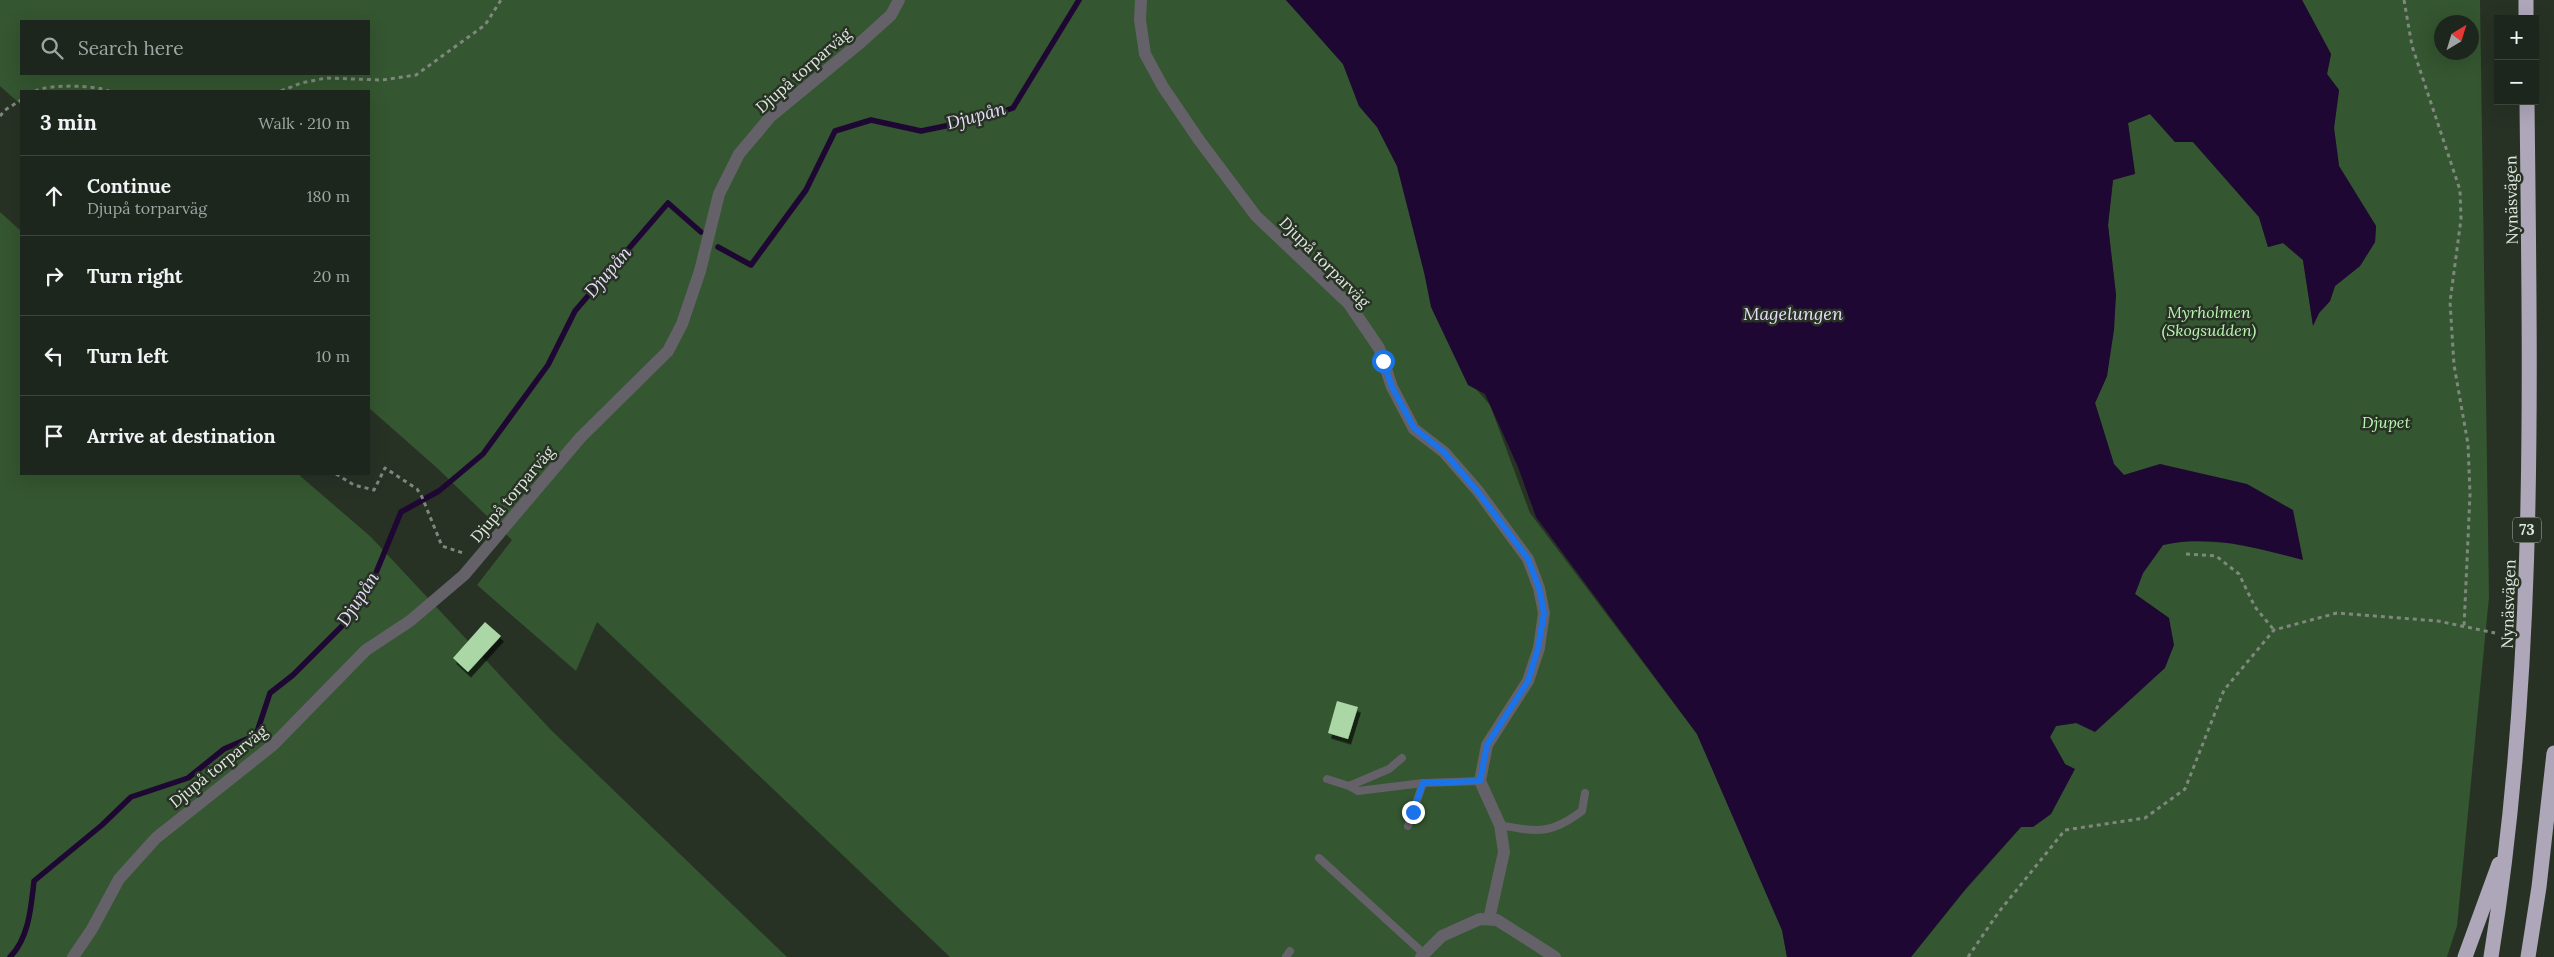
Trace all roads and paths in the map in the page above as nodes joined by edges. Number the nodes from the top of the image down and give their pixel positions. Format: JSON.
{"nodes":[{"id":1,"x":501,"y":0,"type":"edge"},
{"id":2,"x":899,"y":0,"type":"edge"},
{"id":3,"x":1141,"y":0,"type":"edge"},
{"id":4,"x":2404,"y":0,"type":"edge"},
{"id":5,"x":2526,"y":0,"type":"edge"},
{"id":6,"x":2526,"y":15,"type":"edge"},
{"id":7,"x":42,"y":90,"type":"edge"},
{"id":8,"x":106,"y":90,"type":"edge"},
{"id":9,"x":284,"y":90,"type":"edge"},
{"id":10,"x":20,"y":101,"type":"edge"},
{"id":11,"x":2527,"y":105,"type":"edge"},
{"id":12,"x":0,"y":116,"type":"edge"},
{"id":13,"x":338,"y":475,"type":"edge"},
{"id":14,"x":2186,"y":554,"type":"dead end"},
{"id":15,"x":478,"y":558,"type":"junction"},
{"id":16,"x":2464,"y":626,"type":"junction"},
{"id":17,"x":2274,"y":630,"type":"junction"},
{"id":18,"x":2495,"y":633,"type":"dead end"},
{"id":19,"x":2554,"y":753,"type":"edge"},
{"id":20,"x":1402,"y":758,"type":"dead end"},
{"id":21,"x":1327,"y":779,"type":"dead end"},
{"id":22,"x":1480,"y":781,"type":"junction"},
{"id":23,"x":1423,"y":783,"type":"junction"},
{"id":24,"x":1349,"y":786,"type":"junction"},
{"id":25,"x":1585,"y":792,"type":"dead end"},
{"id":26,"x":1500,"y":825,"type":"junction"},
{"id":27,"x":1408,"y":826,"type":"dead end"},
{"id":28,"x":2506,"y":846,"type":"junction"},
{"id":29,"x":1319,"y":858,"type":"dead end"},
{"id":30,"x":1489,"y":920,"type":"junction"},
{"id":31,"x":1422,"y":955,"type":"edge"},
{"id":32,"x":73,"y":957,"type":"edge"},
{"id":33,"x":1555,"y":957,"type":"edge"},
{"id":34,"x":1968,"y":957,"type":"edge"},
{"id":35,"x":2465,"y":957,"type":"edge"},
{"id":36,"x":2491,"y":957,"type":"edge"},
{"id":37,"x":2528,"y":957,"type":"edge"}],
"edges":[{"from":1,"to":9,"type":"path"},
{"from":2,"to":15,"type":"street","name":"Djupå torparväg"},
{"from":3,"to":22,"type":"street","name":"Djupå torparväg"},
{"from":4,"to":16,"type":"path"},
{"from":5,"to":6,"type":"highway"},
{"from":7,"to":8,"type":"path"},
{"from":10,"to":12,"type":"path"},
{"from":11,"to":28,"type":"highway","name":"Nynäsvägen","number":"73"},
{"from":13,"to":15,"type":"path"},
{"from":14,"to":17,"type":"path"},
{"from":15,"to":32,"type":"street","name":"Djupå torparväg"},
{"from":16,"to":17,"type":"path"},
{"from":16,"to":18,"type":"path"},
{"from":17,"to":34,"type":"path"},
{"from":19,"to":37,"type":"highway"},
{"from":20,"to":24,"type":"lane"},
{"from":21,"to":24,"type":"lane"},
{"from":22,"to":23,"type":"lane"},
{"from":22,"to":26,"type":"street"},
{"from":23,"to":24,"type":"lane"},
{"from":23,"to":27,"type":"lane"},
{"from":25,"to":26,"type":"lane"},
{"from":26,"to":30,"type":"street"},
{"from":28,"to":35,"type":"highway"},
{"from":28,"to":36,"type":"highway","name":"Nynäsvägen","number":"73"},
{"from":29,"to":31,"type":"lane"},
{"from":30,"to":31,"type":"street"},
{"from":30,"to":33,"type":"street"}]}
